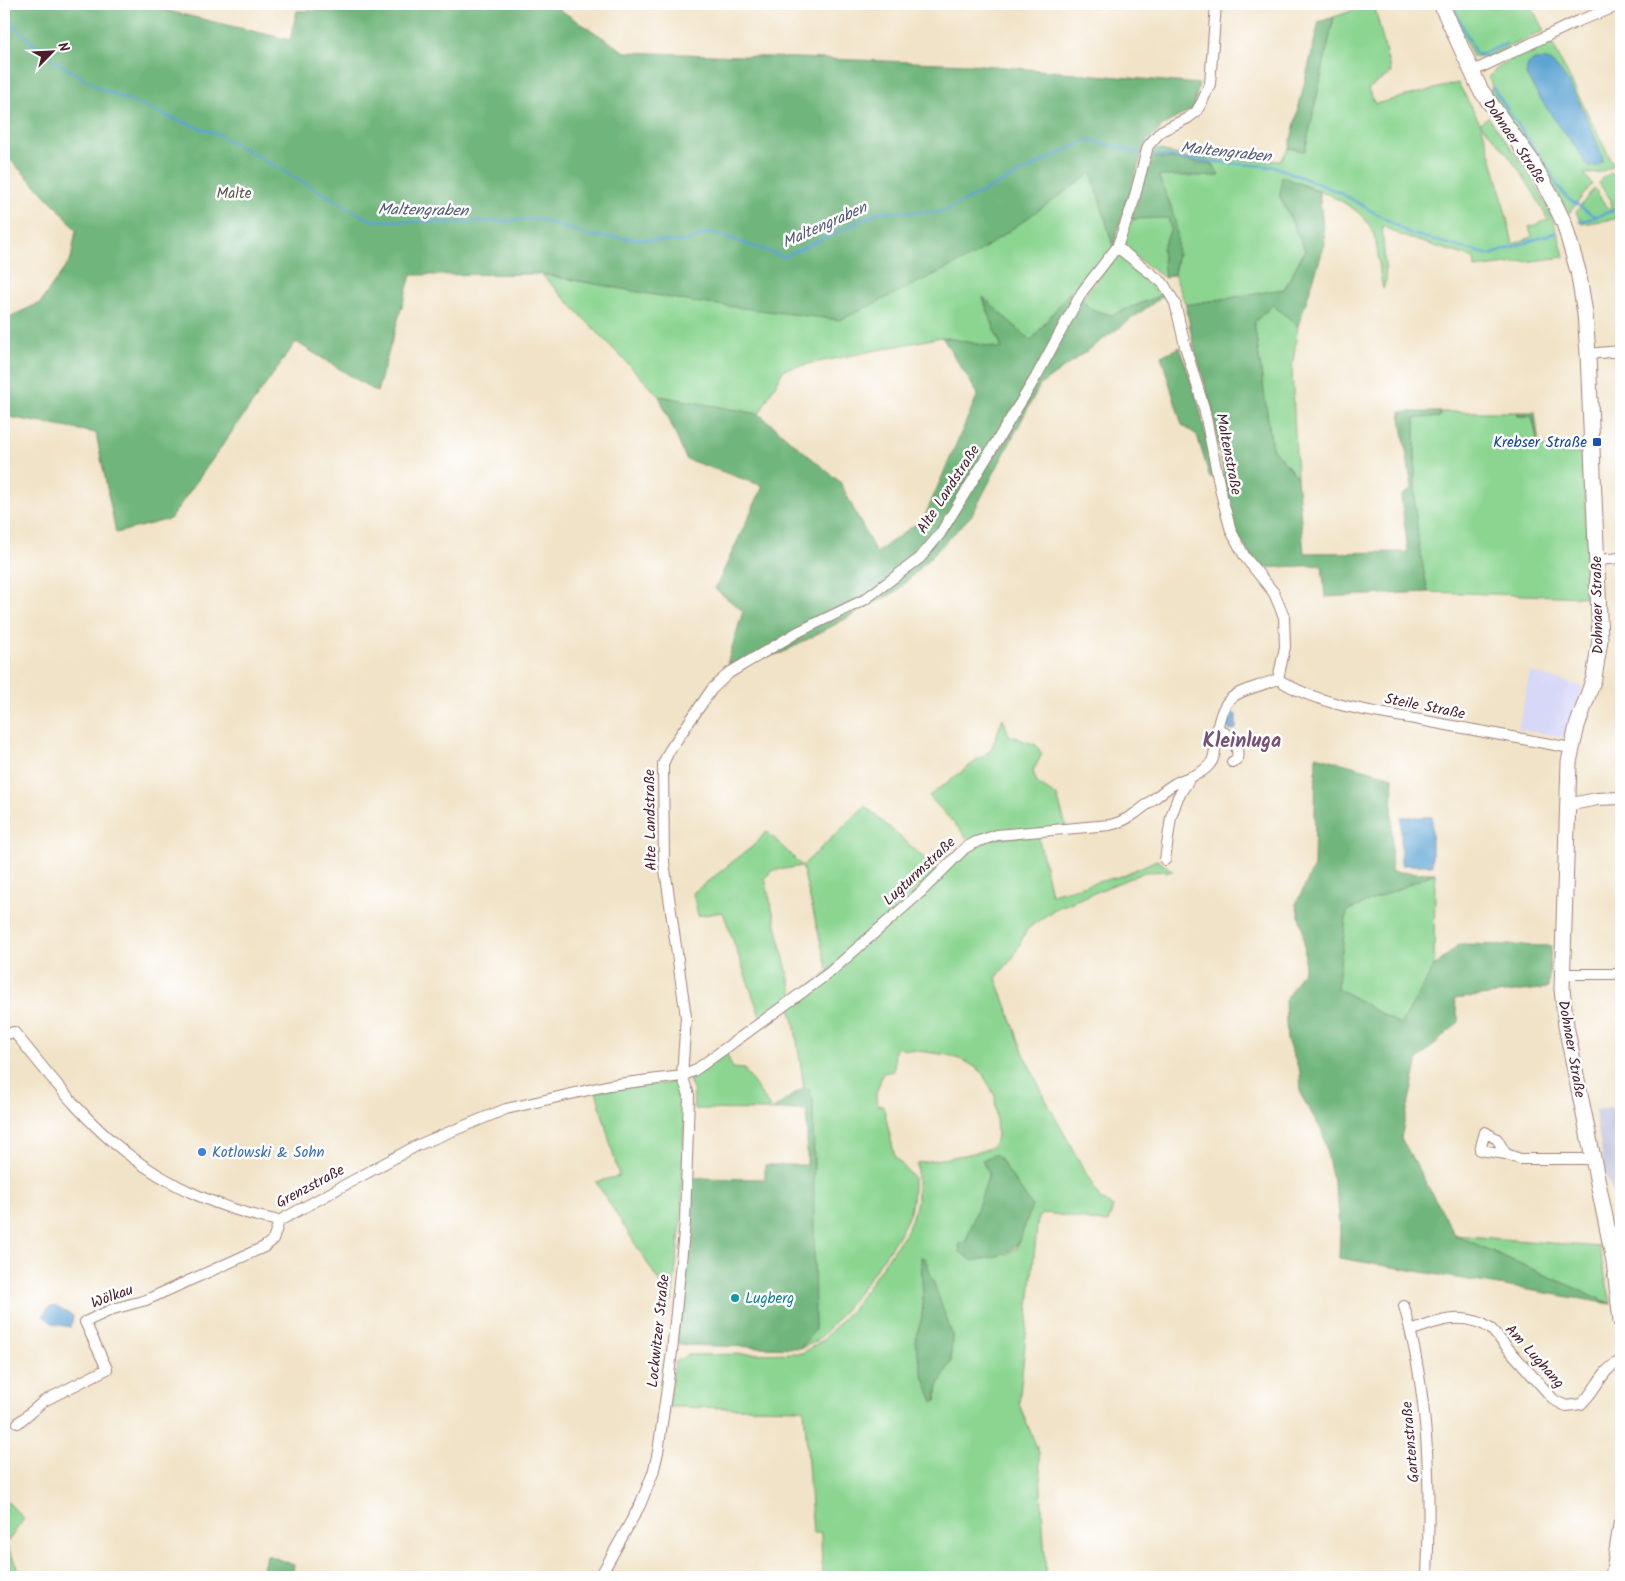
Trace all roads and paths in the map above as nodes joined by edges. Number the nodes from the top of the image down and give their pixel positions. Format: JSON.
{"nodes":[{"id":1,"x":1216,"y":4,"type":"edge"},
{"id":2,"x":1441,"y":4,"type":"edge"},
{"id":3,"x":1621,"y":4,"type":"edge"},
{"id":4,"x":1471,"y":72,"type":"junction"},
{"id":5,"x":1117,"y":247,"type":"junction"},
{"id":6,"x":1621,"y":351,"type":"edge"},
{"id":7,"x":1588,"y":354,"type":"junction"},
{"id":8,"x":1621,"y":558,"type":"edge"},
{"id":9,"x":1597,"y":560,"type":"junction"},
{"id":10,"x":1278,"y":679,"type":"junction"},
{"id":11,"x":1217,"y":727,"type":"junction"},
{"id":12,"x":1571,"y":748,"type":"junction"},
{"id":13,"x":1232,"y":762,"type":"dead end"},
{"id":14,"x":1190,"y":778,"type":"junction"},
{"id":15,"x":1621,"y":798,"type":"edge"},
{"id":16,"x":1567,"y":805,"type":"junction"},
{"id":17,"x":1165,"y":860,"type":"dead end"},
{"id":18,"x":1562,"y":974,"type":"junction"},
{"id":19,"x":1614,"y":974,"type":"dead end"},
{"id":20,"x":4,"y":1035,"type":"edge"},
{"id":21,"x":682,"y":1076,"type":"junction"},
{"id":22,"x":1506,"y":1154,"type":"dead end"},
{"id":23,"x":1594,"y":1159,"type":"junction"},
{"id":24,"x":279,"y":1221,"type":"junction"},
{"id":25,"x":1404,"y":1306,"type":"dead end"},
{"id":26,"x":1621,"y":1321,"type":"edge"},
{"id":27,"x":1411,"y":1331,"type":"junction"},
{"id":28,"x":1621,"y":1361,"type":"edge"},
{"id":29,"x":18,"y":1423,"type":"dead end"},
{"id":30,"x":1621,"y":1525,"type":"edge"},
{"id":31,"x":600,"y":1577,"type":"edge"},
{"id":32,"x":1427,"y":1577,"type":"edge"},
{"id":33,"x":1613,"y":1577,"type":"edge"}],
"edges":[{"from":1,"to":5,"type":"street","name":"Alte Landstraße"},
{"from":2,"to":4,"type":"main road","name":"Dohnaer Straße"},
{"from":3,"to":4,"type":"street"},
{"from":4,"to":7,"type":"main road","name":"Dohnaer Straße"},
{"from":5,"to":10,"type":"street","name":"Maltenstraße"},
{"from":5,"to":21,"type":"street","name":"Alte Landstraße"},
{"from":6,"to":7,"type":"street"},
{"from":7,"to":9,"type":"main road","name":"Dohnaer Straße"},
{"from":8,"to":9,"type":"street"},
{"from":9,"to":12,"type":"main road","name":"Dohnaer Straße"},
{"from":10,"to":11,"type":"street"},
{"from":10,"to":12,"type":"street","name":"Steile Straße"},
{"from":11,"to":13,"type":"street"},
{"from":11,"to":14,"type":"street","name":"Lugturmstraße"},
{"from":12,"to":16,"type":"main road","name":"Dohnaer Straße"},
{"from":14,"to":17,"type":"street"},
{"from":14,"to":21,"type":"street","name":"Lugturmstraße"},
{"from":15,"to":16,"type":"street"},
{"from":16,"to":18,"type":"main road","name":"Dohnaer Straße"},
{"from":18,"to":19,"type":"street"},
{"from":18,"to":23,"type":"main road","name":"Dohnaer Straße"},
{"from":20,"to":24,"type":"street","name":"Grenzstraße"},
{"from":21,"to":24,"type":"street","name":"Grenzstraße"},
{"from":21,"to":31,"type":"street","name":"Lockwitzer Straße"},
{"from":22,"to":23,"type":"street"},
{"from":23,"to":26,"type":"main road","name":"Dohnaer Straße"},
{"from":24,"to":29,"type":"street","name":"Wölkau"},
{"from":25,"to":27,"type":"street","name":"Gartenstraße"},
{"from":27,"to":28,"type":"street","name":"Am Lughang"},
{"from":27,"to":32,"type":"street","name":"Gartenstraße"},
{"from":30,"to":33,"type":"main road"}]}
